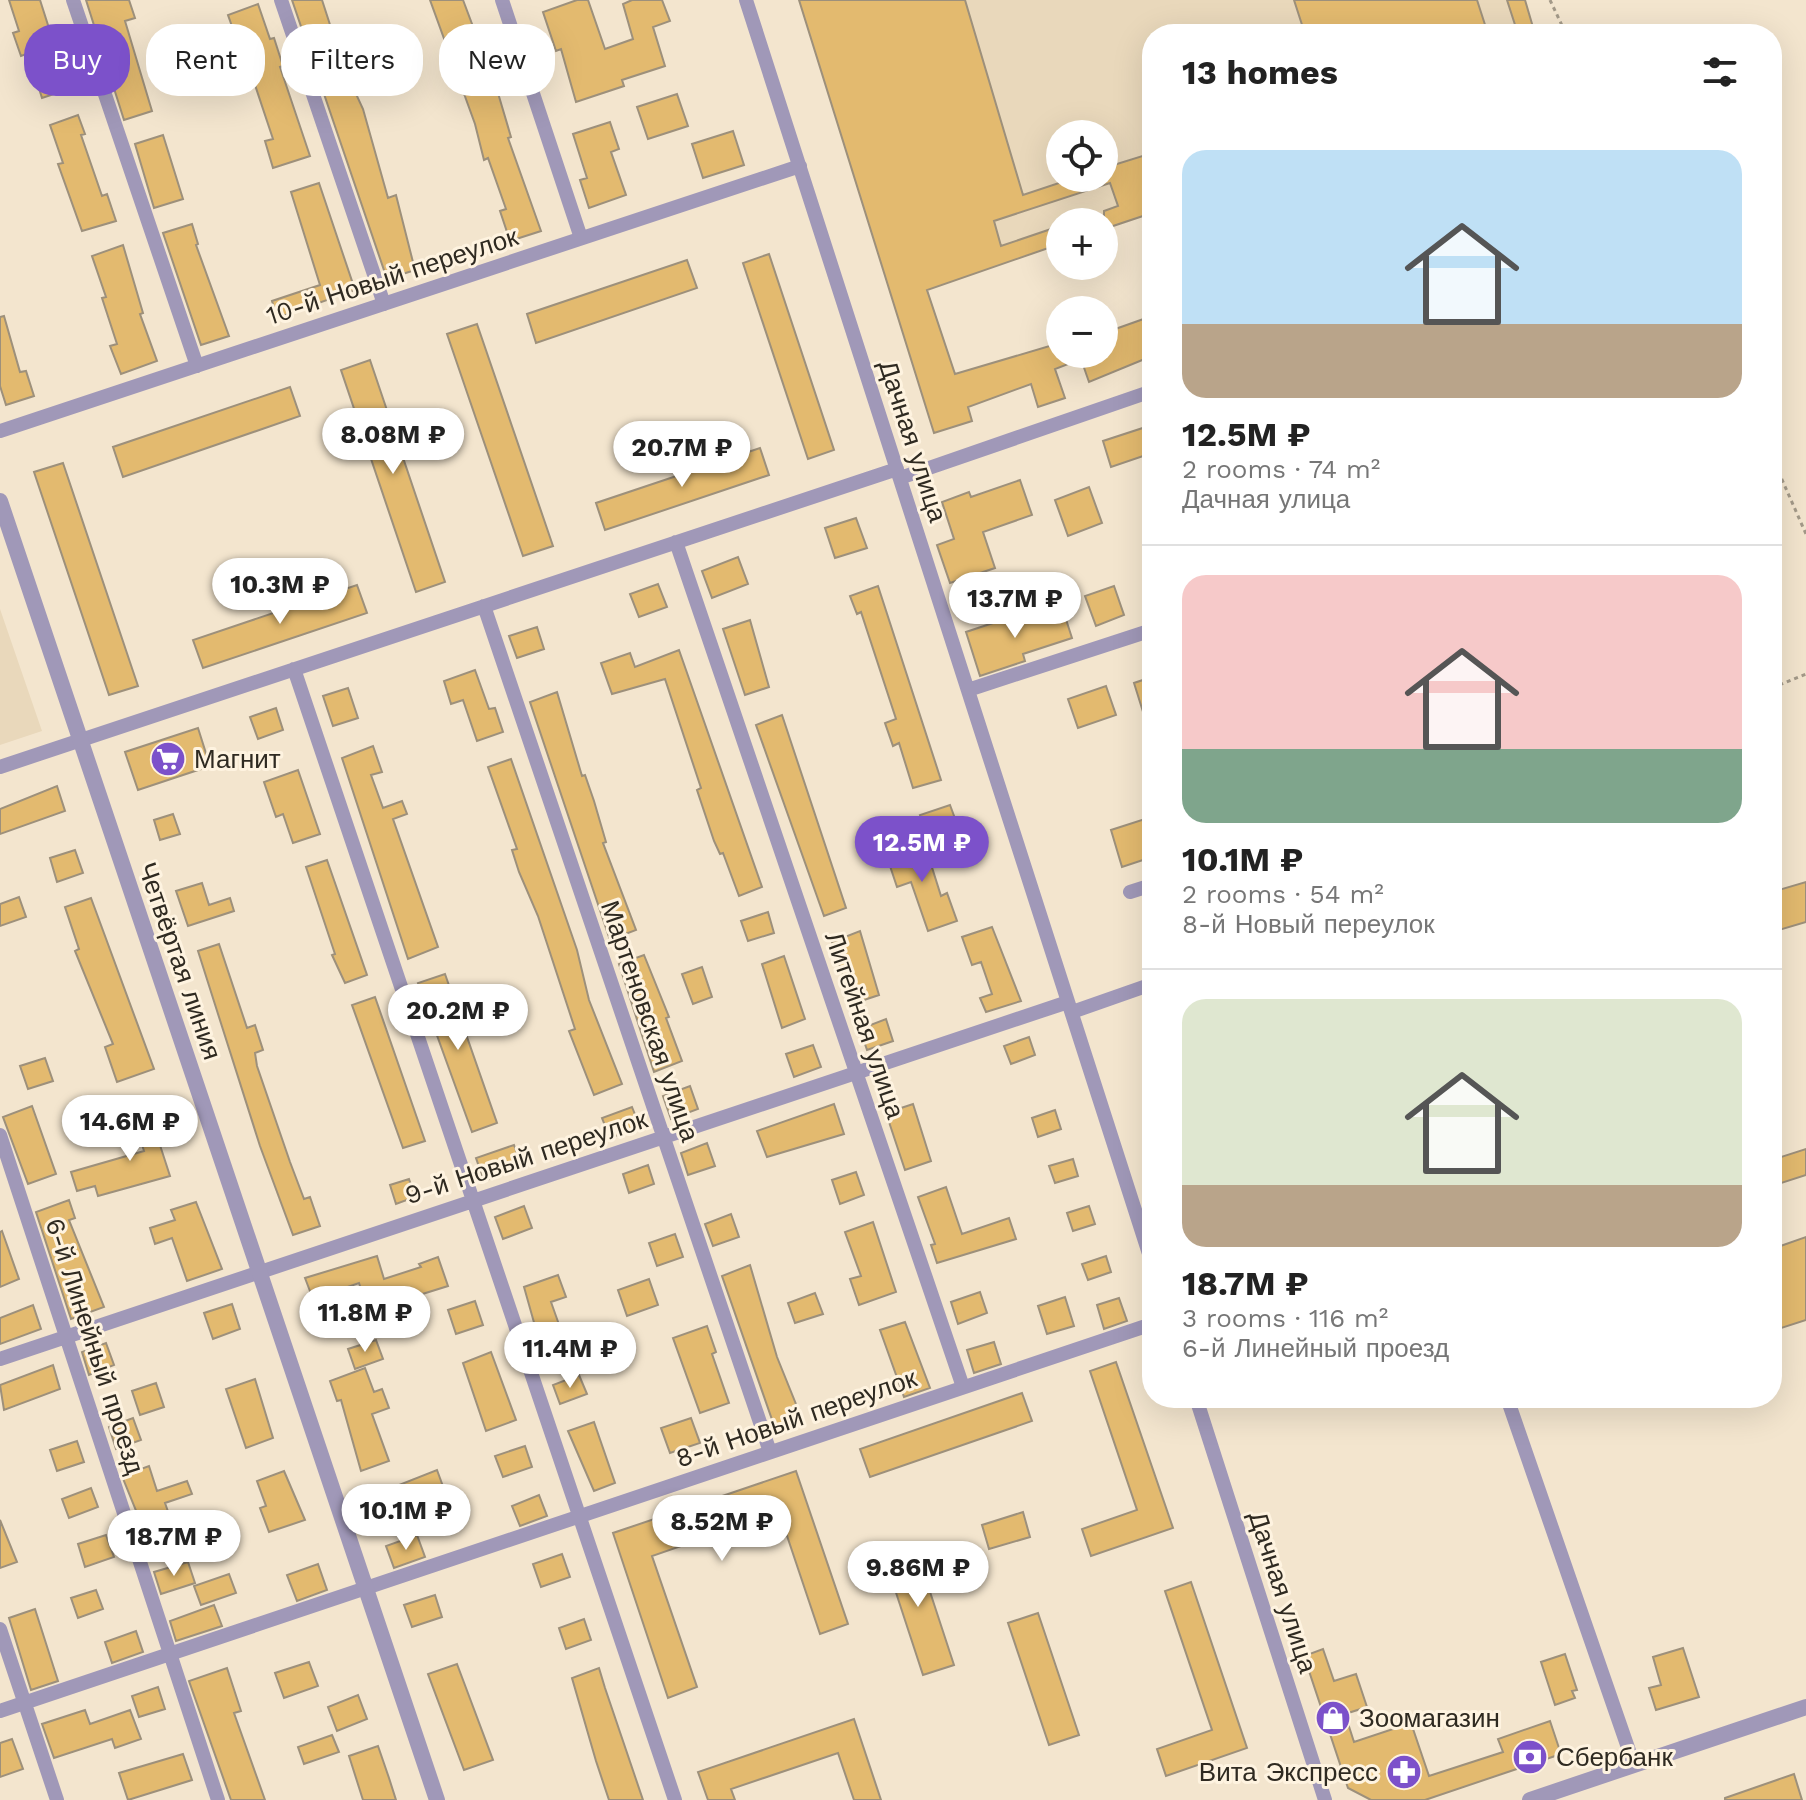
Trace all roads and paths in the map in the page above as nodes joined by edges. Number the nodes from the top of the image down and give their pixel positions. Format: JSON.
{"nodes":[{"id":1,"x":73,"y":0,"type":"edge"},
{"id":2,"x":281,"y":0,"type":"edge"},
{"id":3,"x":502,"y":0,"type":"edge"},
{"id":4,"x":746,"y":0,"type":"edge"},
{"id":5,"x":1550,"y":0,"type":"edge"},
{"id":6,"x":1561,"y":24,"type":"edge"},
{"id":7,"x":800,"y":166,"type":"junction"},
{"id":8,"x":581,"y":238,"type":"junction"},
{"id":9,"x":384,"y":304,"type":"junction"},
{"id":10,"x":197,"y":366,"type":"junction"},
{"id":11,"x":1142,"y":394,"type":"edge"},
{"id":12,"x":0,"y":431,"type":"edge"},
{"id":13,"x":898,"y":473,"type":"junction"},
{"id":14,"x":1782,"y":480,"type":"edge"},
{"id":15,"x":0,"y":501,"type":"edge"},
{"id":16,"x":1806,"y":534,"type":"edge"},
{"id":17,"x":676,"y":542,"type":"junction"},
{"id":18,"x":484,"y":606,"type":"junction"},
{"id":19,"x":1142,"y":633,"type":"edge"},
{"id":20,"x":294,"y":669,"type":"junction"},
{"id":21,"x":1806,"y":674,"type":"edge"},
{"id":22,"x":1782,"y":684,"type":"edge"},
{"id":23,"x":968,"y":690,"type":"junction"},
{"id":24,"x":81,"y":740,"type":"junction"},
{"id":25,"x":0,"y":767,"type":"edge"},
{"id":26,"x":1142,"y":888,"type":"edge"},
{"id":27,"x":1130,"y":892,"type":"dead end"},
{"id":28,"x":1142,"y":987,"type":"edge"},
{"id":29,"x":1070,"y":1007,"type":"junction"},
{"id":30,"x":856,"y":1073,"type":"junction"},
{"id":31,"x":0,"y":1135,"type":"edge"},
{"id":32,"x":663,"y":1137,"type":"junction"},
{"id":33,"x":473,"y":1201,"type":"junction"},
{"id":34,"x":1142,"y":1232,"type":"edge"},
{"id":35,"x":259,"y":1272,"type":"junction"},
{"id":36,"x":1142,"y":1327,"type":"edge"},
{"id":37,"x":67,"y":1338,"type":"junction"},
{"id":38,"x":0,"y":1359,"type":"edge"},
{"id":39,"x":963,"y":1387,"type":"junction"},
{"id":40,"x":1199,"y":1408,"type":"edge"},
{"id":41,"x":1510,"y":1408,"type":"edge"},
{"id":42,"x":770,"y":1452,"type":"junction"},
{"id":43,"x":579,"y":1516,"type":"junction"},
{"id":44,"x":366,"y":1588,"type":"junction"},
{"id":45,"x":0,"y":1629,"type":"edge"},
{"id":46,"x":171,"y":1653,"type":"junction"},
{"id":47,"x":25,"y":1702,"type":"junction"},
{"id":48,"x":1806,"y":1707,"type":"edge"},
{"id":49,"x":0,"y":1711,"type":"edge"},
{"id":50,"x":1634,"y":1765,"type":"junction"},
{"id":51,"x":57,"y":1800,"type":"edge"},
{"id":52,"x":218,"y":1800,"type":"edge"},
{"id":53,"x":437,"y":1800,"type":"edge"},
{"id":54,"x":675,"y":1800,"type":"edge"},
{"id":55,"x":1325,"y":1800,"type":"edge"},
{"id":56,"x":1530,"y":1800,"type":"edge"}],
"edges":[{"from":1,"to":10,"type":"street"},
{"from":2,"to":9,"type":"street"},
{"from":3,"to":8,"type":"street"},
{"from":4,"to":7,"type":"street","name":"Дачная улица"},
{"from":5,"to":6,"type":"path"},
{"from":7,"to":8,"type":"street","name":"10-й Новый переулок"},
{"from":7,"to":13,"type":"street","name":"Дачная улица"},
{"from":8,"to":9,"type":"street","name":"10-й Новый переулок"},
{"from":9,"to":10,"type":"street","name":"10-й Новый переулок"},
{"from":10,"to":12,"type":"street","name":"10-й Новый переулок"},
{"from":11,"to":13,"type":"street"},
{"from":13,"to":17,"type":"street"},
{"from":13,"to":23,"type":"street","name":"Дачная улица"},
{"from":14,"to":16,"type":"path"},
{"from":15,"to":24,"type":"street","name":"Четвёртая линия"},
{"from":17,"to":18,"type":"street"},
{"from":17,"to":30,"type":"street","name":"Литейная улица"},
{"from":18,"to":20,"type":"street"},
{"from":18,"to":32,"type":"street","name":"Мартеновская улица"},
{"from":19,"to":23,"type":"street"},
{"from":20,"to":24,"type":"street"},
{"from":20,"to":33,"type":"street"},
{"from":21,"to":22,"type":"path"},
{"from":23,"to":29,"type":"street","name":"Дачная улица"},
{"from":24,"to":25,"type":"street"},
{"from":24,"to":35,"type":"street","name":"Четвёртая линия"},
{"from":26,"to":27,"type":"street"},
{"from":28,"to":29,"type":"street","name":"9-й Новый переулок"},
{"from":29,"to":30,"type":"street","name":"9-й Новый переулок"},
{"from":29,"to":34,"type":"street","name":"Дачная улица"},
{"from":30,"to":32,"type":"street","name":"9-й Новый переулок"},
{"from":30,"to":39,"type":"street","name":"Литейная улица"},
{"from":31,"to":37,"type":"street","name":"6-й Линейный проезд"},
{"from":32,"to":33,"type":"street","name":"9-й Новый переулок"},
{"from":32,"to":42,"type":"street","name":"Мартеновская улица"},
{"from":33,"to":35,"type":"street","name":"9-й Новый переулок"},
{"from":33,"to":43,"type":"street"},
{"from":35,"to":37,"type":"street","name":"9-й Новый переулок"},
{"from":35,"to":44,"type":"street","name":"Четвёртая линия"},
{"from":36,"to":39,"type":"street","name":"8-й Новый переулок"},
{"from":37,"to":38,"type":"street","name":"9-й Новый переулок"},
{"from":37,"to":46,"type":"street","name":"6-й Линейный проезд"},
{"from":39,"to":42,"type":"street","name":"8-й Новый переулок"},
{"from":40,"to":55,"type":"street","name":"Дачная улица"},
{"from":41,"to":50,"type":"street"},
{"from":42,"to":43,"type":"street","name":"8-й Новый переулок"},
{"from":43,"to":44,"type":"street","name":"8-й Новый переулок"},
{"from":43,"to":54,"type":"street"},
{"from":44,"to":46,"type":"street","name":"8-й Новый переулок"},
{"from":44,"to":53,"type":"street","name":"Четвёртая линия"},
{"from":45,"to":47,"type":"street"},
{"from":46,"to":47,"type":"street","name":"8-й Новый переулок"},
{"from":46,"to":52,"type":"street","name":"6-й Линейный проезд"},
{"from":47,"to":49,"type":"street","name":"8-й Новый переулок"},
{"from":47,"to":51,"type":"street"},
{"from":48,"to":50,"type":"street"},
{"from":50,"to":56,"type":"street"}]}
